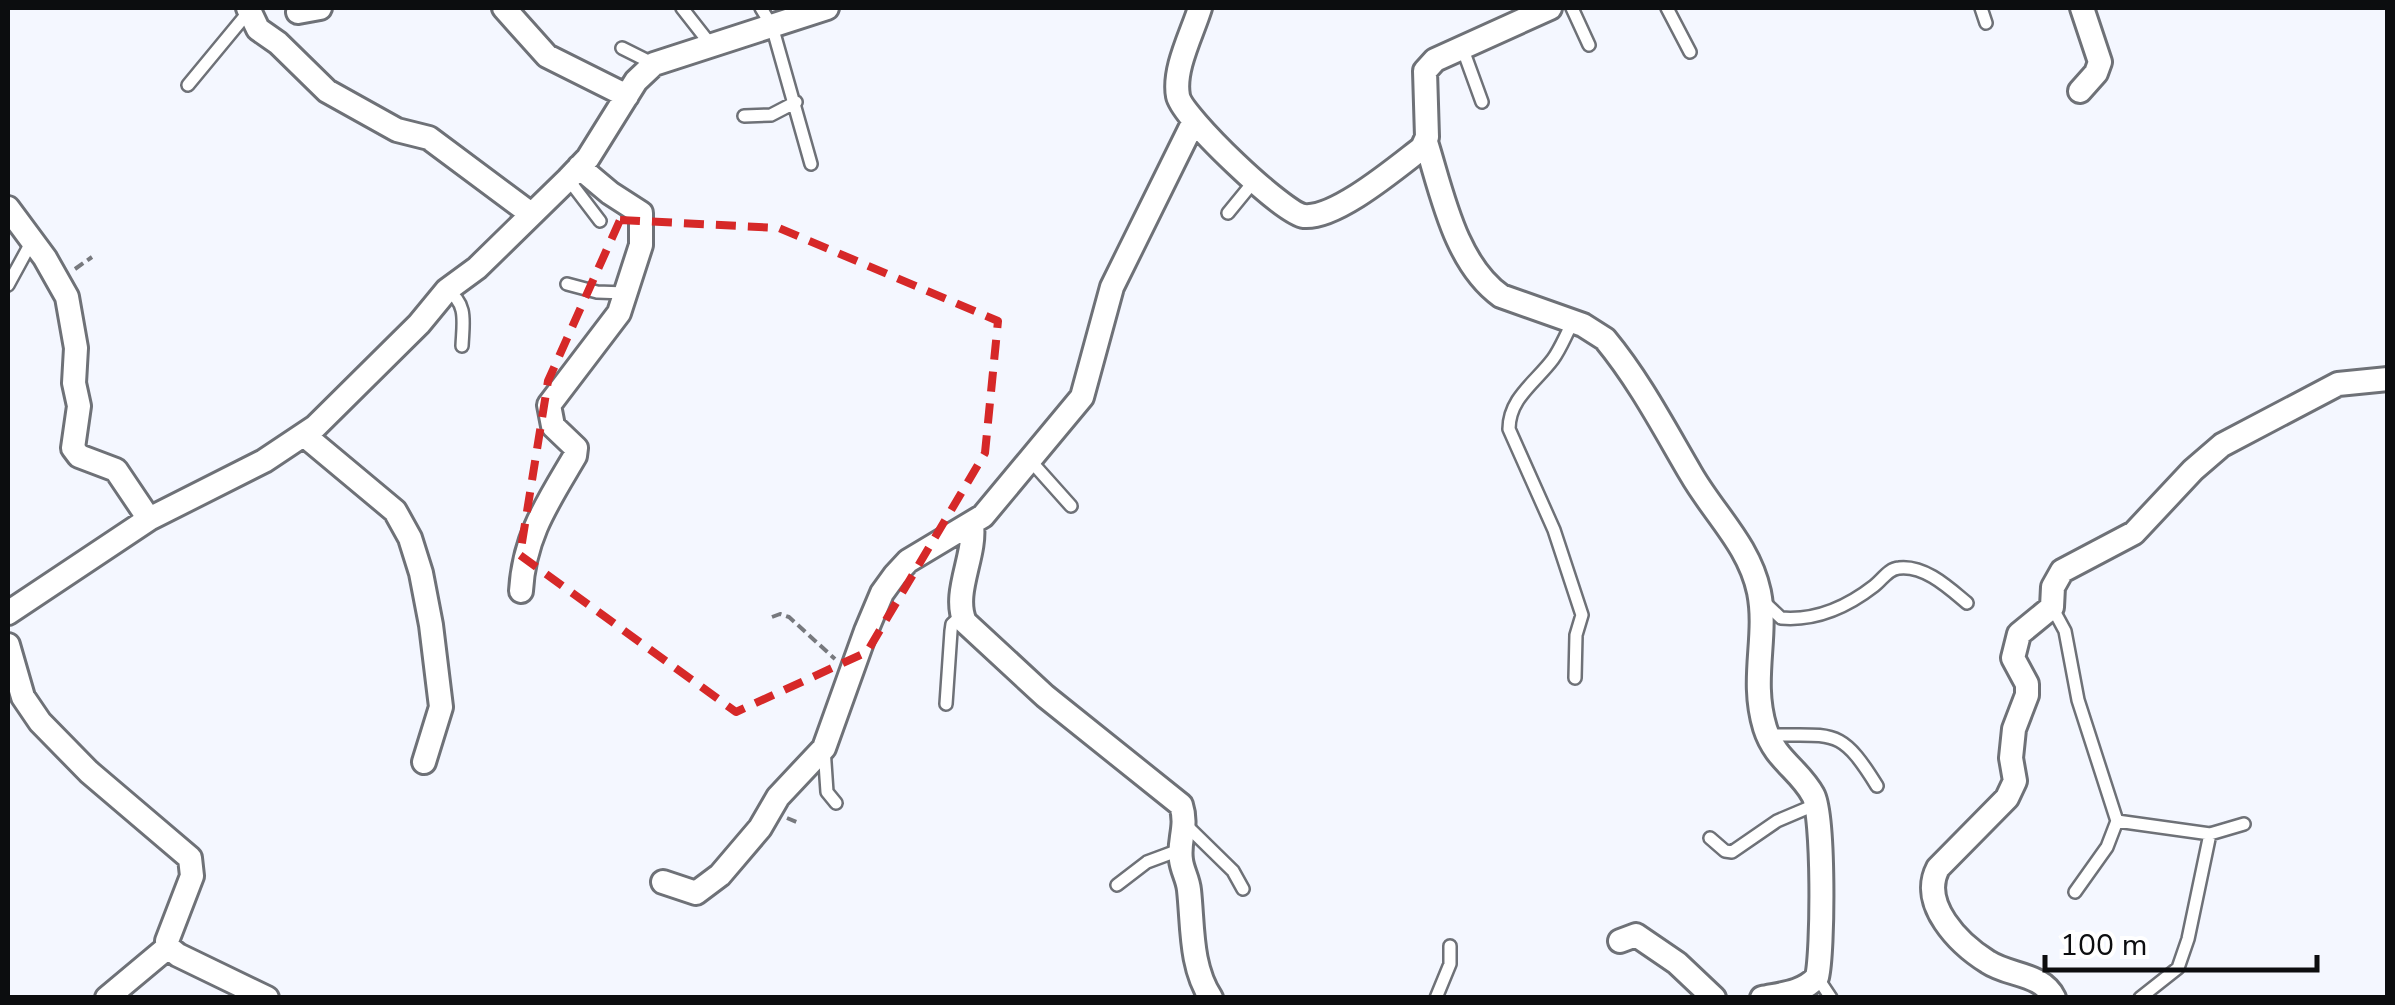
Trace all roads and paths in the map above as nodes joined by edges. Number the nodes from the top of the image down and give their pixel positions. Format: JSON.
{"nodes":[{"id":1,"x":504,"y":8,"type":"edge"},
{"id":2,"x":682,"y":8,"type":"edge"},
{"id":3,"x":827,"y":8,"type":"edge"},
{"id":4,"x":1200,"y":8,"type":"edge"},
{"id":5,"x":1550,"y":8,"type":"edge"},
{"id":6,"x":1572,"y":8,"type":"edge"},
{"id":7,"x":1668,"y":8,"type":"edge"},
{"id":8,"x":1981,"y":8,"type":"edge"},
{"id":9,"x":2082,"y":8,"type":"edge"},
{"id":10,"x":249,"y":9,"type":"edge"},
{"id":11,"x":767,"y":17,"type":"edge"},
{"id":12,"x":1986,"y":23,"type":"dead end"},
{"id":13,"x":711,"y":44,"type":"junction"},
{"id":14,"x":1590,"y":45,"type":"dead end"},
{"id":15,"x":1462,"y":47,"type":"junction"},
{"id":16,"x":622,"y":48,"type":"dead end"},
{"id":17,"x":1690,"y":52,"type":"dead end"},
{"id":18,"x":654,"y":64,"type":"junction"},
{"id":19,"x":188,"y":85,"type":"dead end"},
{"id":20,"x":2080,"y":91,"type":"dead end"},
{"id":21,"x":626,"y":96,"type":"junction"},
{"id":22,"x":796,"y":102,"type":"junction"},
{"id":23,"x":1482,"y":102,"type":"dead end"},
{"id":24,"x":744,"y":116,"type":"dead end"},
{"id":25,"x":1193,"y":123,"type":"junction"},
{"id":26,"x":1426,"y":142,"type":"junction"},
{"id":27,"x":811,"y":164,"type":"dead end"},
{"id":28,"x":574,"y":173,"type":"junction"},
{"id":29,"x":1255,"y":180,"type":"junction"},
{"id":30,"x":8,"y":208,"type":"edge"},
{"id":31,"x":1228,"y":213,"type":"dead end"},
{"id":32,"x":531,"y":214,"type":"junction"},
{"id":33,"x":600,"y":221,"type":"dead end"},
{"id":34,"x":32,"y":241,"type":"junction"},
{"id":35,"x":568,"y":284,"type":"dead end"},
{"id":36,"x":8,"y":285,"type":"edge"},
{"id":37,"x":447,"y":290,"type":"junction"},
{"id":38,"x":626,"y":293,"type":"junction"},
{"id":39,"x":1573,"y":322,"type":"junction"},
{"id":40,"x":462,"y":346,"type":"dead end"},
{"id":41,"x":2388,"y":379,"type":"edge"},
{"id":42,"x":304,"y":435,"type":"junction"},
{"id":43,"x":1029,"y":459,"type":"junction"},
{"id":44,"x":1071,"y":506,"type":"dead end"},
{"id":45,"x":148,"y":519,"type":"junction"},
{"id":46,"x":972,"y":525,"type":"junction"},
{"id":47,"x":520,"y":591,"type":"dead end"},
{"id":48,"x":1760,"y":599,"type":"junction"},
{"id":49,"x":1968,"y":603,"type":"dead end"},
{"id":50,"x":2052,"y":608,"type":"junction"},
{"id":51,"x":8,"y":613,"type":"edge"},
{"id":52,"x":962,"y":615,"type":"junction"},
{"id":53,"x":772,"y":617,"type":"dead end"},
{"id":54,"x":8,"y":645,"type":"edge"},
{"id":55,"x":853,"y":667,"type":"junction"},
{"id":56,"x":1575,"y":678,"type":"dead end"},
{"id":57,"x":13,"y":694,"type":"edge"},
{"id":58,"x":946,"y":704,"type":"dead end"},
{"id":59,"x":1768,"y":735,"type":"junction"},
{"id":60,"x":824,"y":748,"type":"junction"},
{"id":61,"x":424,"y":762,"type":"dead end"},
{"id":62,"x":1876,"y":786,"type":"dead end"},
{"id":63,"x":836,"y":804,"type":"dead end"},
{"id":64,"x":1817,"y":804,"type":"junction"},
{"id":65,"x":2117,"y":820,"type":"junction"},
{"id":66,"x":1185,"y":824,"type":"junction"},
{"id":67,"x":2244,"y":824,"type":"dead end"},
{"id":68,"x":2210,"y":834,"type":"junction"},
{"id":69,"x":1710,"y":838,"type":"dead end"},
{"id":70,"x":1182,"y":848,"type":"junction"},
{"id":71,"x":663,"y":882,"type":"dead end"},
{"id":72,"x":1117,"y":885,"type":"dead end"},
{"id":73,"x":1243,"y":889,"type":"dead end"},
{"id":74,"x":2075,"y":892,"type":"dead end"},
{"id":75,"x":1620,"y":941,"type":"dead end"},
{"id":76,"x":1450,"y":946,"type":"dead end"},
{"id":77,"x":168,"y":948,"type":"junction"},
{"id":78,"x":1817,"y":977,"type":"junction"},
{"id":79,"x":107,"y":998,"type":"edge"},
{"id":80,"x":267,"y":998,"type":"edge"},
{"id":81,"x":1210,"y":998,"type":"edge"},
{"id":82,"x":1436,"y":998,"type":"edge"},
{"id":83,"x":1714,"y":998,"type":"edge"},
{"id":84,"x":1762,"y":998,"type":"edge"},
{"id":85,"x":1831,"y":998,"type":"edge"},
{"id":86,"x":2054,"y":998,"type":"edge"},
{"id":87,"x":2140,"y":998,"type":"edge"}],
"edges":[{"from":1,"to":21,"type":"street"},
{"from":2,"to":13,"type":"lane"},
{"from":3,"to":11,"type":"street"},
{"from":4,"to":25,"type":"street"},
{"from":5,"to":15,"type":"street"},
{"from":6,"to":14,"type":"lane"},
{"from":7,"to":17,"type":"lane"},
{"from":8,"to":12,"type":"lane"},
{"from":9,"to":20,"type":"street"},
{"from":10,"to":19,"type":"lane"},
{"from":10,"to":32,"type":"street"},
{"from":11,"to":13,"type":"street"},
{"from":11,"to":22,"type":"lane"},
{"from":13,"to":18,"type":"street"},
{"from":15,"to":23,"type":"lane"},
{"from":15,"to":26,"type":"street"},
{"from":16,"to":18,"type":"lane"},
{"from":18,"to":21,"type":"street"},
{"from":21,"to":28,"type":"street"},
{"from":22,"to":24,"type":"lane"},
{"from":22,"to":27,"type":"lane"},
{"from":25,"to":29,"type":"street"},
{"from":25,"to":43,"type":"street"},
{"from":26,"to":29,"type":"street"},
{"from":26,"to":39,"type":"street"},
{"from":28,"to":32,"type":"street"},
{"from":28,"to":33,"type":"lane"},
{"from":28,"to":38,"type":"street"},
{"from":29,"to":31,"type":"lane"},
{"from":30,"to":34,"type":"street"},
{"from":32,"to":37,"type":"street"},
{"from":34,"to":36,"type":"lane"},
{"from":34,"to":45,"type":"street"},
{"from":35,"to":38,"type":"lane"},
{"from":37,"to":40,"type":"lane"},
{"from":37,"to":42,"type":"street"},
{"from":38,"to":47,"type":"street"},
{"from":39,"to":48,"type":"street"},
{"from":39,"to":56,"type":"lane"},
{"from":41,"to":50,"type":"street"},
{"from":42,"to":45,"type":"street"},
{"from":42,"to":61,"type":"street"},
{"from":43,"to":44,"type":"lane"},
{"from":43,"to":46,"type":"street"},
{"from":45,"to":51,"type":"street"},
{"from":46,"to":52,"type":"street"},
{"from":46,"to":55,"type":"street"},
{"from":48,"to":49,"type":"lane"},
{"from":48,"to":59,"type":"street"},
{"from":50,"to":65,"type":"lane"},
{"from":50,"to":86,"type":"street"},
{"from":52,"to":58,"type":"lane"},
{"from":52,"to":66,"type":"street"},
{"from":53,"to":55,"type":"path"},
{"from":54,"to":57,"type":"street"},
{"from":55,"to":60,"type":"street"},
{"from":57,"to":77,"type":"street"},
{"from":59,"to":62,"type":"lane"},
{"from":59,"to":64,"type":"street"},
{"from":60,"to":63,"type":"lane"},
{"from":60,"to":71,"type":"street"},
{"from":64,"to":69,"type":"lane"},
{"from":64,"to":78,"type":"street"},
{"from":65,"to":68,"type":"lane"},
{"from":65,"to":74,"type":"lane"},
{"from":66,"to":70,"type":"street"},
{"from":66,"to":73,"type":"lane"},
{"from":67,"to":68,"type":"lane"},
{"from":68,"to":87,"type":"lane"},
{"from":70,"to":72,"type":"lane"},
{"from":70,"to":81,"type":"street"},
{"from":75,"to":83,"type":"street"},
{"from":76,"to":82,"type":"lane"},
{"from":77,"to":79,"type":"street"},
{"from":77,"to":80,"type":"street"},
{"from":78,"to":84,"type":"street"},
{"from":78,"to":85,"type":"lane"}]}
